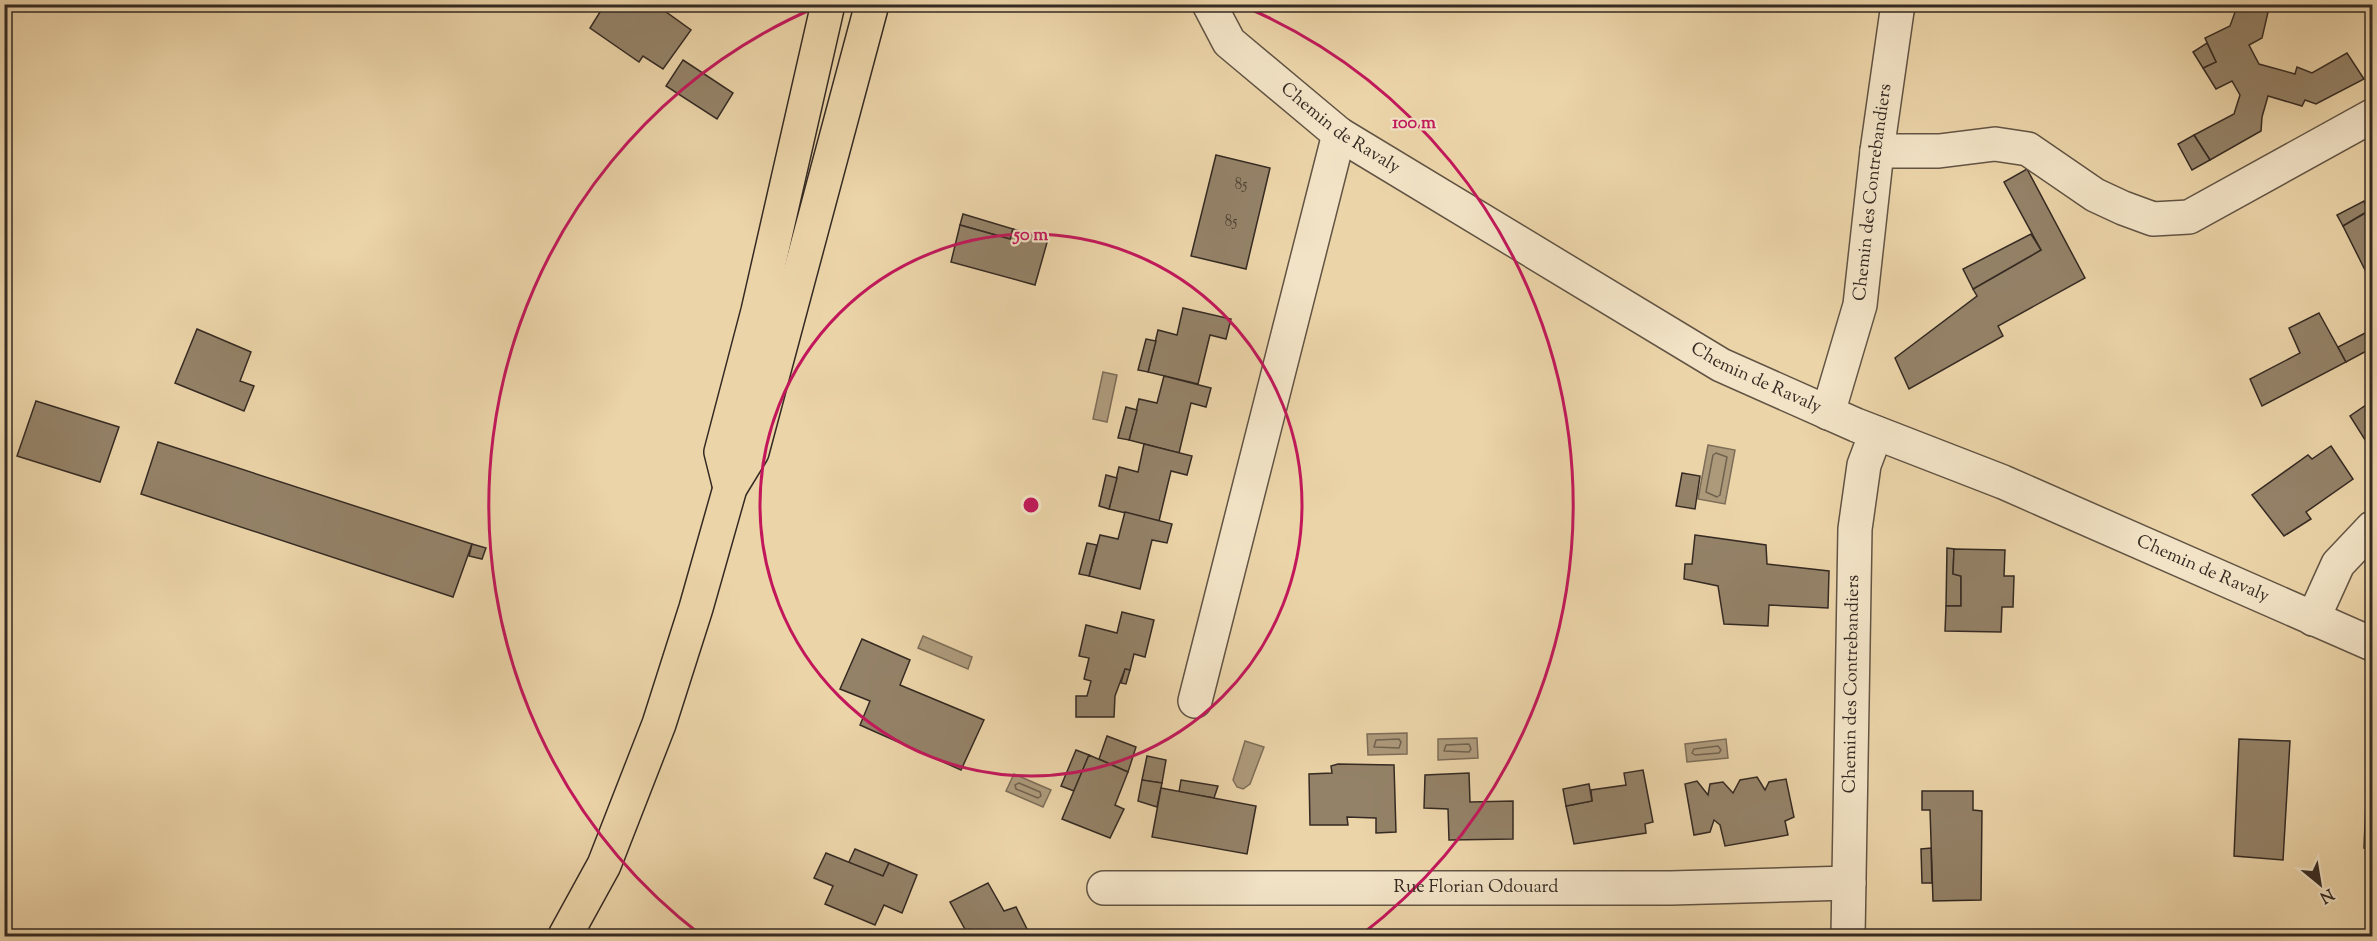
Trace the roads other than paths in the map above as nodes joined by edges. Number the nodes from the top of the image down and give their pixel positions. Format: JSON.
{"nodes":[{"id":1,"x":828,"y":4,"type":"edge"},
{"id":2,"x":872,"y":4,"type":"edge"},
{"id":3,"x":1209,"y":4,"type":"edge"},
{"id":4,"x":1898,"y":4,"type":"edge"},
{"id":5,"x":2373,"y":116,"type":"edge"},
{"id":6,"x":1339,"y":134,"type":"junction"},
{"id":7,"x":1877,"y":152,"type":"junction"},
{"id":8,"x":1828,"y":413,"type":"junction"},
{"id":9,"x":1876,"y":433,"type":"junction"},
{"id":10,"x":730,"y":488,"type":"junction"},
{"id":11,"x":2373,"y":528,"type":"edge"},
{"id":12,"x":2313,"y":619,"type":"junction"},
{"id":13,"x":2373,"y":644,"type":"edge"},
{"id":14,"x":1196,"y":701,"type":"dead end"},
{"id":15,"x":1849,"y":883,"type":"junction"},
{"id":16,"x":1104,"y":888,"type":"dead end"},
{"id":17,"x":565,"y":936,"type":"edge"},
{"id":18,"x":1848,"y":936,"type":"edge"}],
"edges":[{"from":1,"to":10,"type":"main road"},
{"from":2,"to":10,"type":"main road"},
{"from":3,"to":6,"type":"street","name":"Chemin de Ravaly"},
{"from":4,"to":7,"type":"street","name":"Chemin des Contrebandiers"},
{"from":5,"to":7,"type":"street"},
{"from":6,"to":8,"type":"street","name":"Chemin de Ravaly"},
{"from":6,"to":14,"type":"street"},
{"from":7,"to":8,"type":"street","name":"Chemin des Contrebandiers"},
{"from":8,"to":9,"type":"street","name":"Chemin de Ravaly"},
{"from":9,"to":12,"type":"street","name":"Chemin de Ravaly"},
{"from":9,"to":15,"type":"street","name":"Chemin des Contrebandiers"},
{"from":10,"to":17,"type":"main road"},
{"from":11,"to":12,"type":"street"},
{"from":12,"to":13,"type":"street","name":"Chemin de Ravaly"},
{"from":15,"to":16,"type":"street","name":"Rue Florian Odouard"},
{"from":15,"to":18,"type":"street","name":"Chemin des Contrebandiers"}]}
